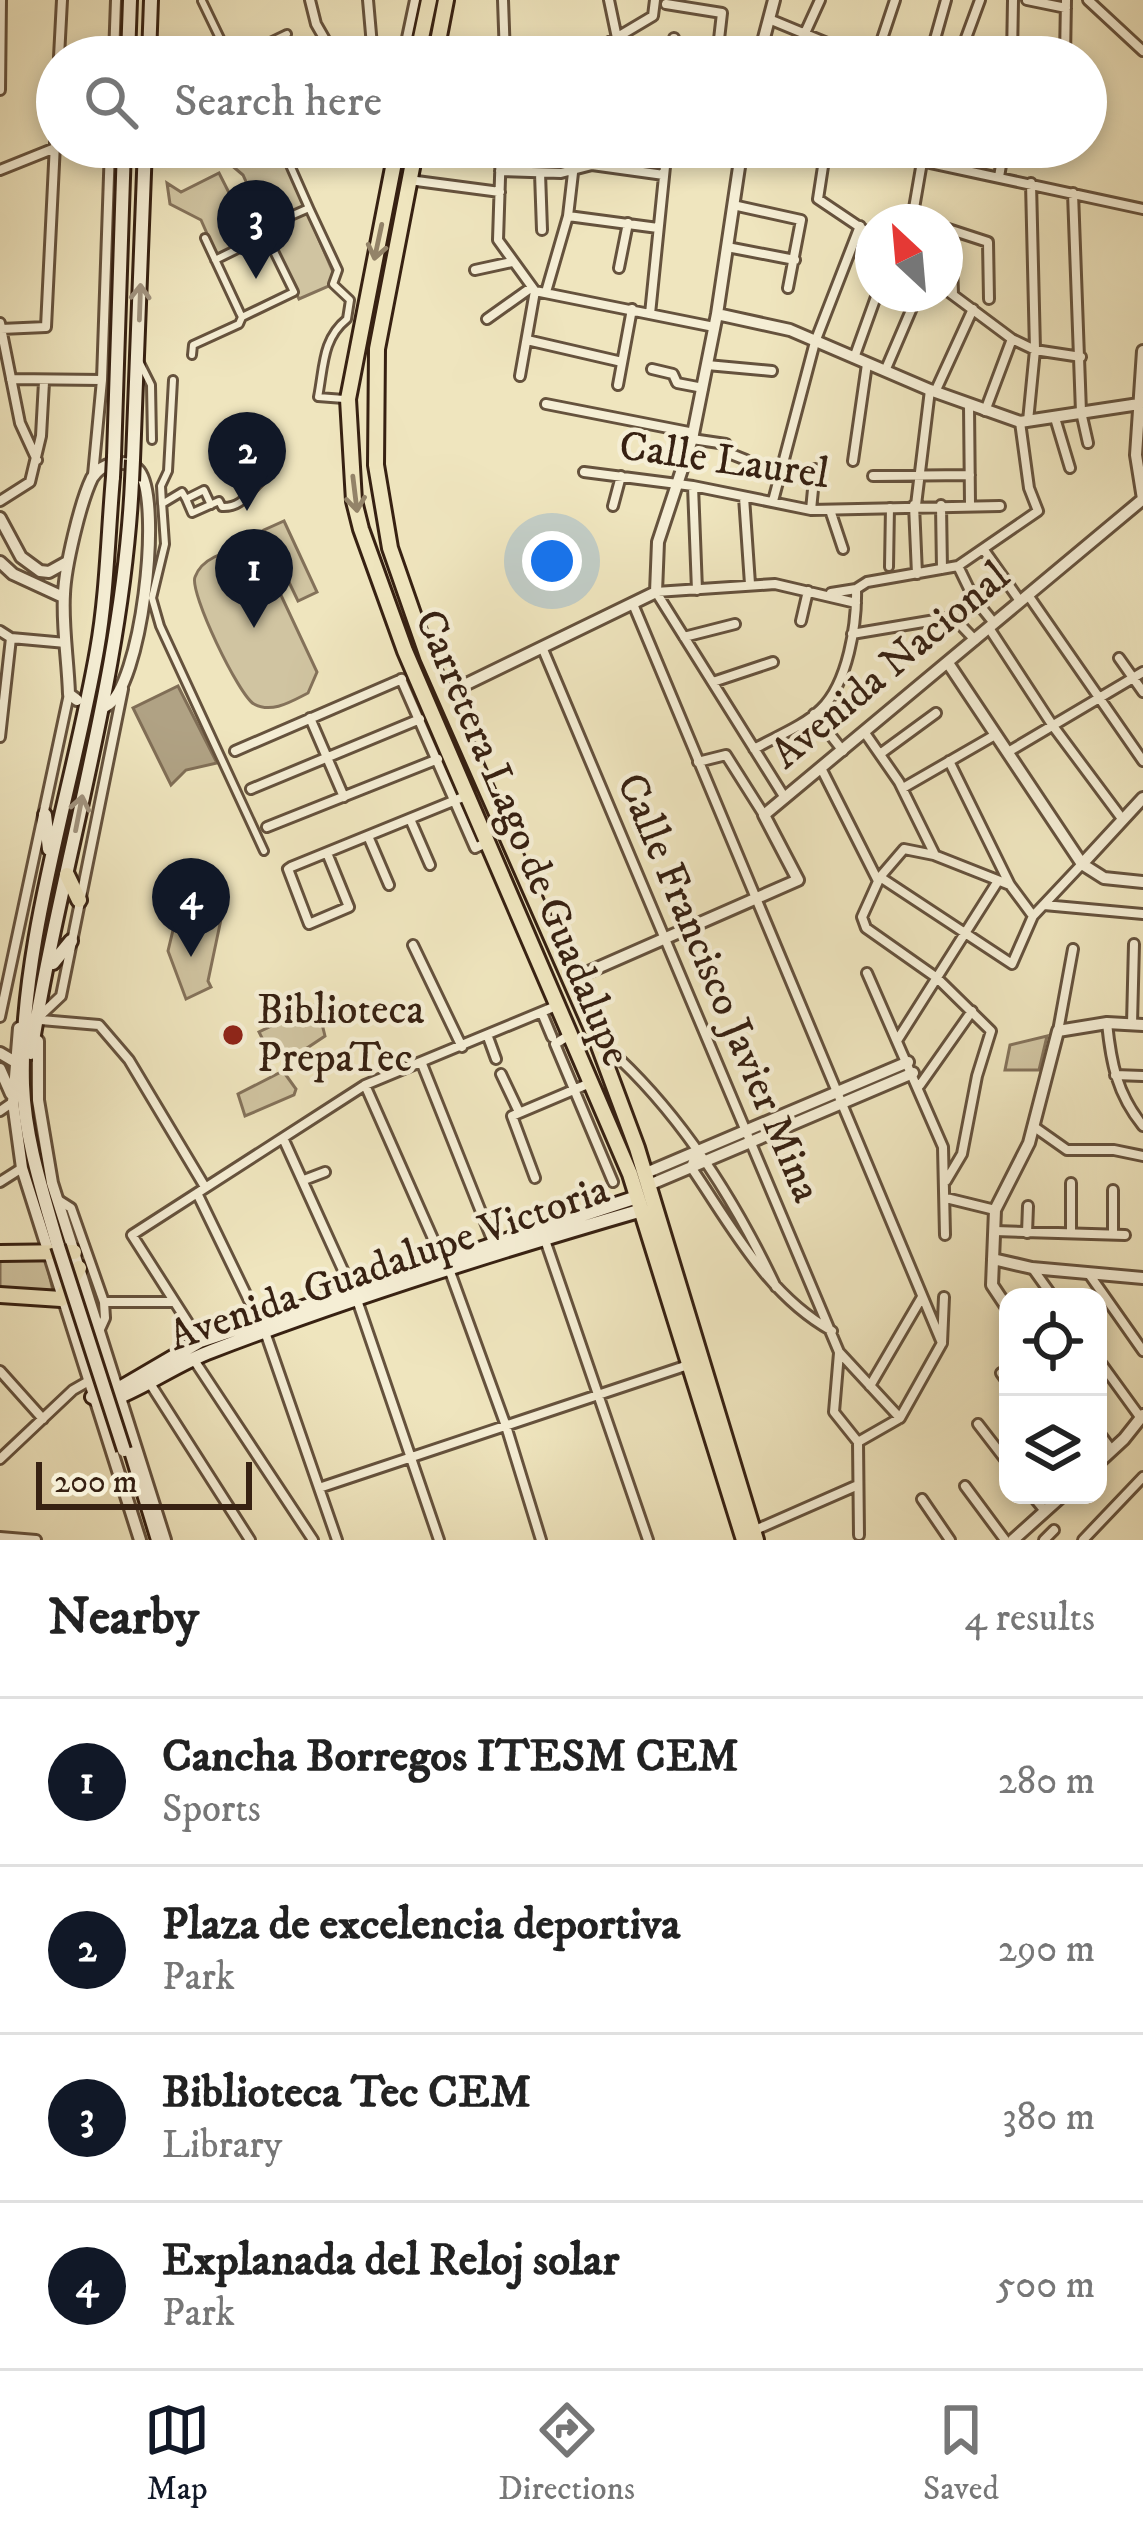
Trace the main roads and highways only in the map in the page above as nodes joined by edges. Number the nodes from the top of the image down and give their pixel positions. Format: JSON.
{"nodes":[{"id":1,"x":130,"y":0,"type":"edge"},
{"id":2,"x":151,"y":0,"type":"edge"},
{"id":3,"x":429,"y":0,"type":"edge"},
{"id":4,"x":446,"y":0,"type":"edge"},
{"id":5,"x":129,"y":36,"type":"edge"},
{"id":6,"x":150,"y":36,"type":"edge"},
{"id":7,"x":421,"y":36,"type":"edge"},
{"id":8,"x":439,"y":36,"type":"edge"},
{"id":9,"x":123,"y":168,"type":"edge"},
{"id":10,"x":145,"y":168,"type":"edge"},
{"id":11,"x":393,"y":168,"type":"edge"},
{"id":12,"x":412,"y":168,"type":"edge"},
{"id":13,"x":348,"y":419,"type":"junction"},
{"id":14,"x":374,"y":420,"type":"junction"},
{"id":15,"x":102,"y":601,"type":"junction"},
{"id":16,"x":117,"y":606,"type":"junction"},
{"id":17,"x":430,"y":720,"type":"junction"},
{"id":18,"x":458,"y":720,"type":"junction"},
{"id":19,"x":45,"y":814,"type":"road end"},
{"id":20,"x":50,"y":862,"type":"junction"},
{"id":21,"x":68,"y":875,"type":"junction"},
{"id":22,"x":79,"y":900,"type":"road end"},
{"id":23,"x":71,"y":941,"type":"road end"},
{"id":24,"x":48,"y":969,"type":"junction"},
{"id":25,"x":24,"y":1058,"type":"junction"},
{"id":26,"x":643,"y":1191,"type":"junction"},
{"id":27,"x":74,"y":1252,"type":"road end"},
{"id":28,"x":0,"y":1253,"type":"edge"},
{"id":29,"x":445,"y":1264,"type":"junction"},
{"id":30,"x":79,"y":1268,"type":"road end"},
{"id":31,"x":0,"y":1295,"type":"edge"},
{"id":32,"x":681,"y":1309,"type":"junction"},
{"id":33,"x":262,"y":1327,"type":"junction"},
{"id":34,"x":119,"y":1393,"type":"junction"},
{"id":35,"x":92,"y":1397,"type":"road end"},
{"id":36,"x":751,"y":1537,"type":"edge"},
{"id":37,"x":159,"y":1540,"type":"edge"}],
"edges":[{"from":1,"to":5,"type":"main road"},
{"from":2,"to":6,"type":"main road"},
{"from":3,"to":7,"type":"main road"},
{"from":4,"to":8,"type":"main road"},
{"from":9,"to":15,"type":"main road","bridge":true},
{"from":16,"to":10,"type":"main road","one_way":true,"bridge":true},
{"from":11,"to":13,"type":"main road","name":"Carretera Lago de Guadalupe","one_way":true},
{"from":12,"to":14,"type":"main road","name":"Carretera Lago de Guadalupe"},
{"from":13,"to":14,"type":"main road"},
{"from":13,"to":17,"type":"main road","name":"Carretera Lago de Guadalupe","one_way":true},
{"from":14,"to":18,"type":"main road","name":"Carretera Lago de Guadalupe"},
{"from":15,"to":16,"type":"main road"},
{"from":15,"to":20,"type":"main road"},
{"from":21,"to":16,"type":"main road","one_way":true},
{"from":17,"to":18,"type":"main road"},
{"from":17,"to":26,"type":"main road","name":"Carretera Lago de Guadalupe"},
{"from":18,"to":26,"type":"main road","name":"Carretera Lago de Guadalupe"},
{"from":19,"to":20,"type":"main road"},
{"from":20,"to":25,"type":"main road"},
{"from":21,"to":22,"type":"main road"},
{"from":21,"to":24,"type":"main road"},
{"from":23,"to":24,"type":"main road"},
{"from":24,"to":25,"type":"main road"},
{"from":25,"to":37,"type":"main road","bridge":true},
{"from":26,"to":29,"type":"main road","name":"Avenida Guadalupe Victoria"},
{"from":26,"to":29,"type":"main road","name":"Avenida Guadalupe Victoria"},
{"from":26,"to":32,"type":"main road","name":"Carretera Lago de Guadalupe"},
{"from":26,"to":32,"type":"main road","name":"Carretera Lago de Guadalupe"},
{"from":27,"to":28,"type":"main road"},
{"from":29,"to":33,"type":"main road","name":"Avenida Guadalupe Victoria"},
{"from":30,"to":31,"type":"main road"},
{"from":32,"to":36,"type":"main road","name":"Carretera Lago de Guadalupe"},
{"from":32,"to":36,"type":"main road","name":"Carretera Lago de Guadalupe"},
{"from":33,"to":34,"type":"main road","name":"Avenida Guadalupe Victoria"},
{"from":33,"to":34,"type":"main road","name":"Avenida Guadalupe Victoria"},
{"from":34,"to":35,"type":"main road","name":"Avenida Guadalupe Victoria"}]}
